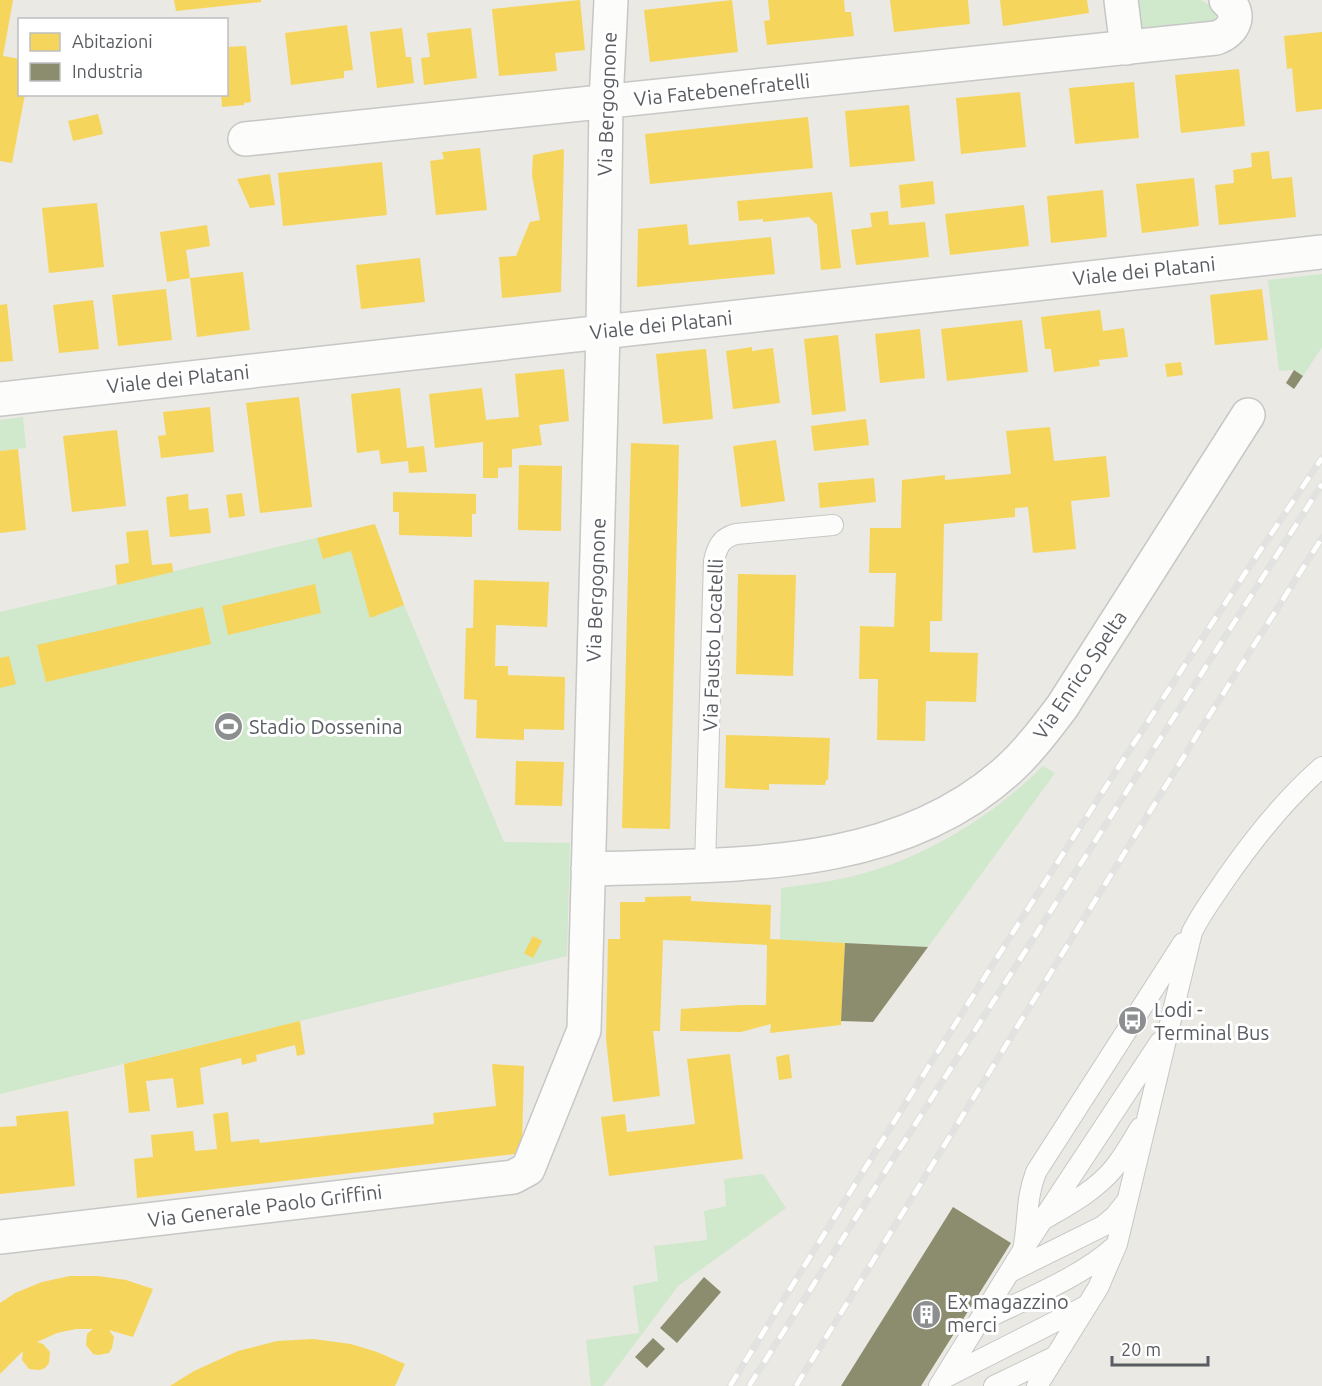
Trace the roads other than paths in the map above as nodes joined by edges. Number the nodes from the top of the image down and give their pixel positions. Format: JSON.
{"nodes":[{"id":1,"x":610,"y":0,"type":"edge"},
{"id":2,"x":1121,"y":0,"type":"edge"},
{"id":3,"x":1226,"y":0,"type":"edge"},
{"id":4,"x":1127,"y":48,"type":"junction"},
{"id":5,"x":606,"y":102,"type":"junction"},
{"id":6,"x":245,"y":139,"type":"dead end"},
{"id":7,"x":1322,"y":252,"type":"edge"},
{"id":8,"x":603,"y":332,"type":"junction"},
{"id":9,"x":0,"y":399,"type":"edge"},
{"id":10,"x":1248,"y":416,"type":"dead end"},
{"id":11,"x":833,"y":525,"type":"dead end"},
{"id":12,"x":1322,"y":767,"type":"edge"},
{"id":13,"x":705,"y":864,"type":"junction"},
{"id":14,"x":588,"y":868,"type":"junction"},
{"id":15,"x":1200,"y":916,"type":"junction"},
{"id":16,"x":1168,"y":1030,"type":"junction"},
{"id":17,"x":1148,"y":1116,"type":"junction"},
{"id":18,"x":528,"y":1169,"type":"joint"},
{"id":19,"x":1128,"y":1200,"type":"junction"},
{"id":20,"x":1041,"y":1222,"type":"junction"},
{"id":21,"x":0,"y":1237,"type":"edge"},
{"id":22,"x":1117,"y":1244,"type":"junction"},
{"id":23,"x":1023,"y":1250,"type":"junction"},
{"id":24,"x":1010,"y":1272,"type":"junction"},
{"id":25,"x":1086,"y":1306,"type":"junction"},
{"id":26,"x":978,"y":1323,"type":"junction"},
{"id":27,"x":1056,"y":1356,"type":"junction"},
{"id":28,"x":941,"y":1382,"type":"edge"},
{"id":29,"x":994,"y":1386,"type":"edge"},
{"id":30,"x":1037,"y":1386,"type":"edge"}],
"edges":[{"from":1,"to":5,"type":"street","name":"Via Bergognone"},
{"from":2,"to":4,"type":"street"},
{"from":3,"to":4,"type":"street","name":"Via Fatebenefratelli"},
{"from":4,"to":5,"type":"street","name":"Via Fatebenefratelli"},
{"from":5,"to":6,"type":"street","name":"Via Fatebenefratelli"},
{"from":5,"to":8,"type":"street","name":"Via Bergognone"},
{"from":7,"to":8,"type":"street","name":"Viale dei Platani"},
{"from":8,"to":9,"type":"street","name":"Viale dei Platani"},
{"from":8,"to":14,"type":"street","name":"Via Bergognone"},
{"from":10,"to":13,"type":"street","name":"Via Enrico Spelta"},
{"from":11,"to":13,"type":"lane","name":"Via Fausto Locatelli"},
{"from":12,"to":15,"type":"lane"},
{"from":13,"to":14,"type":"street","name":"Via Enrico Spelta"},
{"from":14,"to":18,"type":"street","name":"Via Bergognone"},
{"from":15,"to":16,"type":"lane"},
{"from":15,"to":23,"type":"lane"},
{"from":16,"to":17,"type":"lane"},
{"from":16,"to":20,"type":"lane"},
{"from":17,"to":19,"type":"lane"},
{"from":17,"to":20,"type":"lane"},
{"from":18,"to":21,"type":"street","name":"Via Generale Paolo Griffini"},
{"from":19,"to":22,"type":"lane"},
{"from":19,"to":24,"type":"lane"},
{"from":20,"to":23,"type":"lane"},
{"from":22,"to":25,"type":"lane"},
{"from":22,"to":26,"type":"lane"},
{"from":23,"to":24,"type":"lane"},
{"from":24,"to":26,"type":"lane"},
{"from":25,"to":27,"type":"lane"},
{"from":25,"to":28,"type":"lane"},
{"from":26,"to":28,"type":"lane"},
{"from":27,"to":29,"type":"lane"},
{"from":27,"to":30,"type":"lane"}]}
